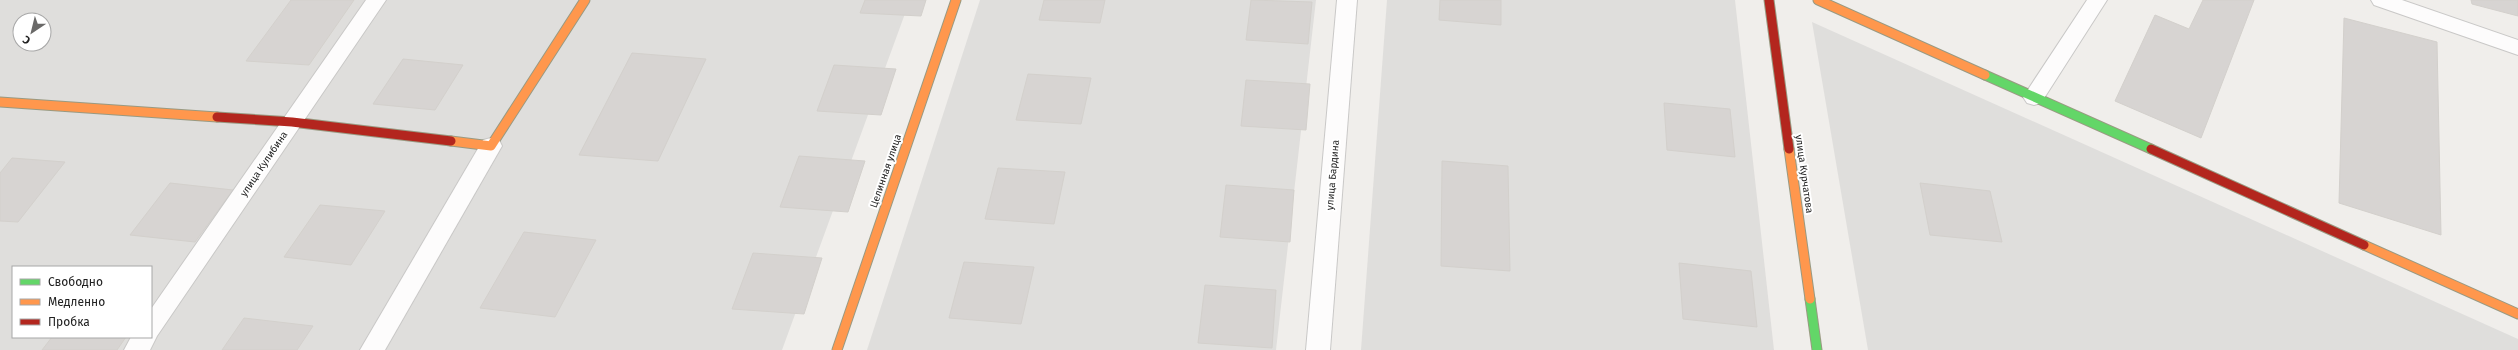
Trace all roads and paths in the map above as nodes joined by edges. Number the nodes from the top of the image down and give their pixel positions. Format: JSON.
{"nodes":[{"id":1,"x":376,"y":0,"type":"edge"},
{"id":2,"x":585,"y":0,"type":"edge"},
{"id":3,"x":956,"y":0,"type":"edge"},
{"id":4,"x":1347,"y":0,"type":"edge"},
{"id":5,"x":1769,"y":0,"type":"edge"},
{"id":6,"x":1818,"y":0,"type":"edge"},
{"id":7,"x":2096,"y":0,"type":"edge"},
{"id":8,"x":2381,"y":0,"type":"edge"},
{"id":9,"x":2518,"y":48,"type":"edge"},
{"id":10,"x":2034,"y":97,"type":"junction"},
{"id":11,"x":0,"y":102,"type":"edge"},
{"id":12,"x":292,"y":122,"type":"junction"},
{"id":13,"x":491,"y":146,"type":"junction"},
{"id":14,"x":2518,"y":314,"type":"edge"},
{"id":15,"x":152,"y":327,"type":"edge"},
{"id":16,"x":144,"y":338,"type":"edge"},
{"id":17,"x":136,"y":350,"type":"edge"},
{"id":18,"x":372,"y":350,"type":"edge"},
{"id":19,"x":837,"y":350,"type":"edge"},
{"id":20,"x":1318,"y":350,"type":"edge"},
{"id":21,"x":1817,"y":350,"type":"edge"}],
"edges":[{"from":1,"to":12,"type":"street","name":"улица Кулибина"},
{"from":2,"to":13,"type":"street"},
{"from":3,"to":19,"type":"street","name":"Целинная улица"},
{"from":4,"to":20,"type":"street","name":"улица Бардина"},
{"from":5,"to":21,"type":"street","name":"улица Курчатова"},
{"from":6,"to":10,"type":"street"},
{"from":7,"to":10,"type":"street"},
{"from":8,"to":9,"type":"street"},
{"from":10,"to":14,"type":"street"},
{"from":11,"to":12,"type":"street"},
{"from":12,"to":13,"type":"street"},
{"from":12,"to":15,"type":"street","name":"улица Кулибина"},
{"from":13,"to":18,"type":"street"},
{"from":16,"to":17,"type":"street"}]}
